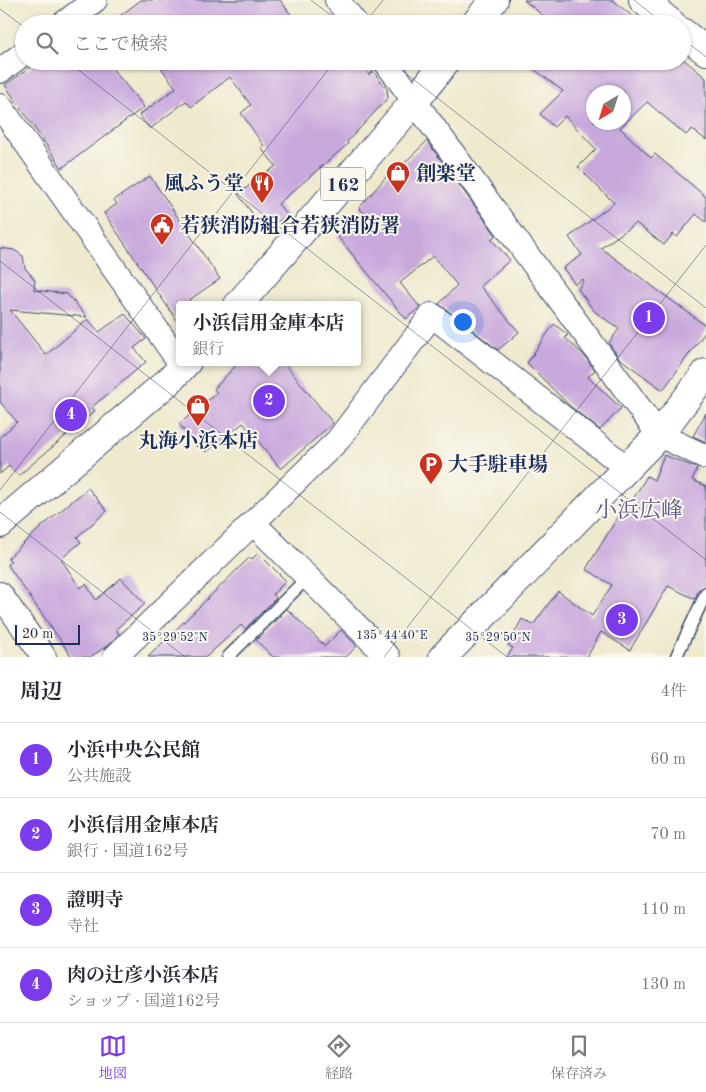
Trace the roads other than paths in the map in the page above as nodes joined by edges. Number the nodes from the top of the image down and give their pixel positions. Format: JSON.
{"nodes":[{"id":1,"x":95,"y":0,"type":"edge"},
{"id":2,"x":337,"y":0,"type":"edge"},
{"id":3,"x":494,"y":0,"type":"edge"},
{"id":4,"x":643,"y":0,"type":"edge"},
{"id":5,"x":75,"y":15,"type":"edge"},
{"id":6,"x":349,"y":15,"type":"edge"},
{"id":7,"x":482,"y":15,"type":"edge"},
{"id":8,"x":661,"y":15,"type":"edge"},
{"id":9,"x":691,"y":39,"type":"edge"},
{"id":10,"x":706,"y":51,"type":"edge"},
{"id":11,"x":15,"y":60,"type":"edge"},
{"id":12,"x":391,"y":70,"type":"edge"},
{"id":13,"x":439,"y":70,"type":"edge"},
{"id":14,"x":0,"y":71,"type":"edge"},
{"id":15,"x":415,"y":101,"type":"junction"},
{"id":16,"x":0,"y":106,"type":"edge"},
{"id":17,"x":241,"y":301,"type":"edge"},
{"id":18,"x":176,"y":352,"type":"edge"},
{"id":19,"x":184,"y":366,"type":"edge"},
{"id":20,"x":706,"y":373,"type":"edge"},
{"id":21,"x":659,"y":435,"type":"junction"},
{"id":22,"x":706,"y":457,"type":"edge"},
{"id":23,"x":627,"y":468,"type":"junction"},
{"id":24,"x":253,"y":523,"type":"junction"},
{"id":25,"x":0,"y":524,"type":"edge"},
{"id":26,"x":308,"y":577,"type":"junction"},
{"id":27,"x":706,"y":593,"type":"edge"},
{"id":28,"x":0,"y":594,"type":"edge"},
{"id":29,"x":44,"y":657,"type":"edge"},
{"id":30,"x":115,"y":657,"type":"edge"},
{"id":31,"x":228,"y":657,"type":"edge"},
{"id":32,"x":388,"y":657,"type":"edge"},
{"id":33,"x":443,"y":657,"type":"edge"},
{"id":34,"x":676,"y":657,"type":"edge"}],
"edges":[{"from":1,"to":5,"type":"street"},
{"from":2,"to":6,"type":"street"},
{"from":3,"to":7,"type":"main road"},
{"from":4,"to":8,"type":"main road"},
{"from":9,"to":10,"type":"main road"},
{"from":11,"to":14,"type":"street"},
{"from":12,"to":15,"type":"street"},
{"from":13,"to":15,"type":"main road","number":"162"},
{"from":15,"to":17,"type":"main road","number":"162"},
{"from":15,"to":21,"type":"street"},
{"from":16,"to":18,"type":"street"},
{"from":19,"to":25,"type":"main road"},
{"from":20,"to":21,"type":"main road"},
{"from":21,"to":22,"type":"street"},
{"from":21,"to":23,"type":"main road"},
{"from":23,"to":24,"type":"street"},
{"from":23,"to":33,"type":"main road"},
{"from":24,"to":26,"type":"street"},
{"from":24,"to":30,"type":"street"},
{"from":26,"to":31,"type":"lane"},
{"from":26,"to":32,"type":"street"},
{"from":27,"to":34,"type":"lane"},
{"from":28,"to":29,"type":"street"}]}
